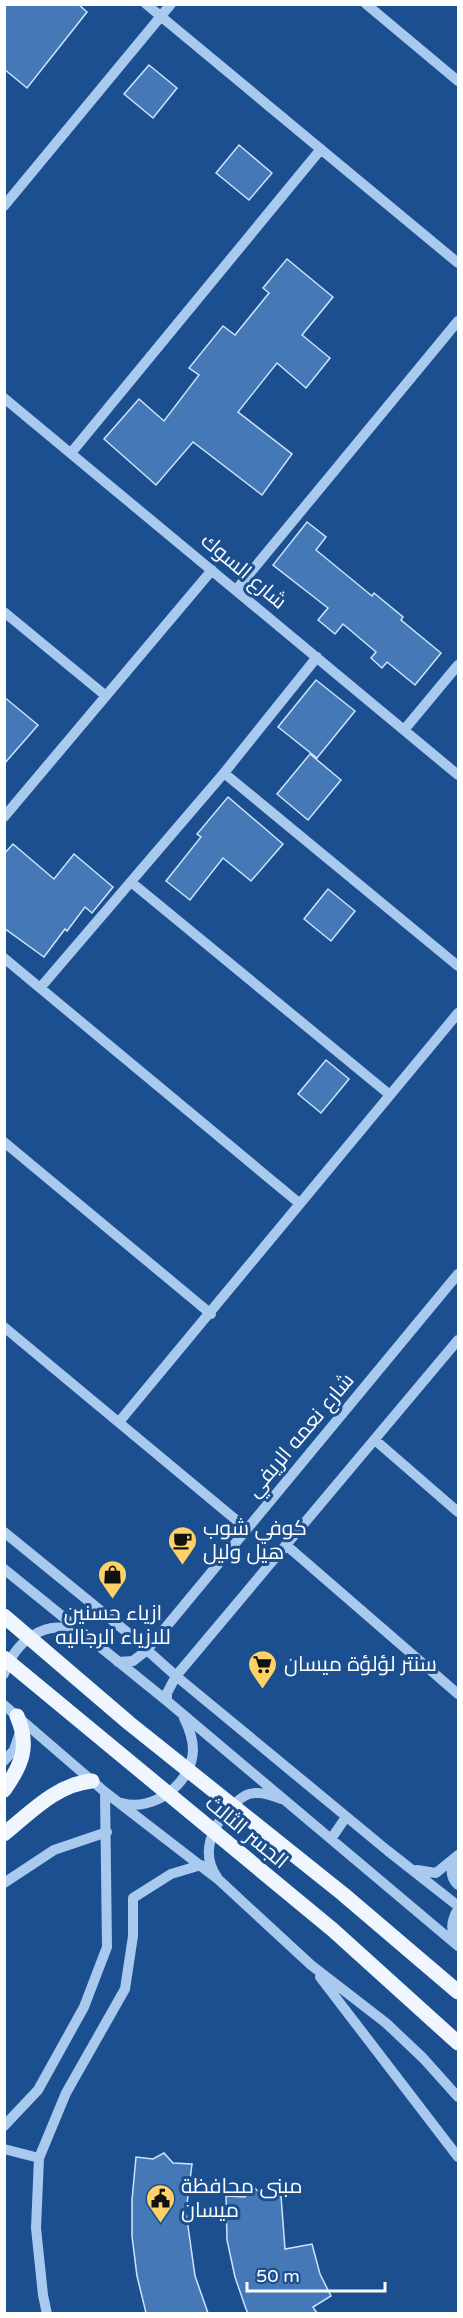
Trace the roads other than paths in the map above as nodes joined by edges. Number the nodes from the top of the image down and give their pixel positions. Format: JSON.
{"nodes":[{"id":1,"x":146,"y":4,"type":"edge"},
{"id":2,"x":171,"y":4,"type":"edge"},
{"id":3,"x":366,"y":4,"type":"edge"},
{"id":4,"x":161,"y":17,"type":"junction"},
{"id":5,"x":459,"y":81,"type":"edge"},
{"id":6,"x":321,"y":149,"type":"junction"},
{"id":7,"x":4,"y":206,"type":"edge"},
{"id":8,"x":459,"y":263,"type":"edge"},
{"id":9,"x":459,"y":321,"type":"edge"},
{"id":10,"x":4,"y":398,"type":"edge"},
{"id":11,"x":71,"y":453,"type":"junction"},
{"id":12,"x":212,"y":570,"type":"junction"},
{"id":13,"x":236,"y":590,"type":"junction"},
{"id":14,"x":5,"y":612,"type":"edge"},
{"id":15,"x":317,"y":657,"type":"junction"},
{"id":16,"x":459,"y":665,"type":"edge"},
{"id":17,"x":106,"y":696,"type":"junction"},
{"id":18,"x":405,"y":730,"type":"junction"},
{"id":19,"x":224,"y":773,"type":"junction"},
{"id":20,"x":459,"y":775,"type":"edge"},
{"id":21,"x":4,"y":817,"type":"edge"},
{"id":22,"x":131,"y":882,"type":"junction"},
{"id":23,"x":4,"y":958,"type":"edge"},
{"id":24,"x":459,"y":966,"type":"edge"},
{"id":25,"x":40,"y":988,"type":"junction"},
{"id":26,"x":459,"y":1013,"type":"edge"},
{"id":27,"x":390,"y":1095,"type":"junction"},
{"id":28,"x":4,"y":1142,"type":"edge"},
{"id":29,"x":299,"y":1203,"type":"junction"},
{"id":30,"x":459,"y":1274,"type":"edge"},
{"id":31,"x":211,"y":1314,"type":"junction"},
{"id":32,"x":4,"y":1327,"type":"edge"},
{"id":33,"x":459,"y":1340,"type":"edge"},
{"id":34,"x":119,"y":1422,"type":"junction"},
{"id":35,"x":375,"y":1440,"type":"junction"},
{"id":36,"x":459,"y":1512,"type":"edge"},
{"id":37,"x":248,"y":1529,"type":"junction"},
{"id":38,"x":4,"y":1532,"type":"edge"},
{"id":39,"x":286,"y":1545,"type":"junction"},
{"id":40,"x":4,"y":1569,"type":"edge"},
{"id":41,"x":4,"y":1616,"type":"edge"},
{"id":42,"x":82,"y":1633,"type":"junction"},
{"id":43,"x":147,"y":1650,"type":"junction"},
{"id":44,"x":4,"y":1659,"type":"edge"},
{"id":45,"x":117,"y":1662,"type":"junction"},
{"id":46,"x":4,"y":1674,"type":"edge"},
{"id":47,"x":176,"y":1676,"type":"junction"},
{"id":48,"x":4,"y":1694,"type":"edge"},
{"id":49,"x":459,"y":1694,"type":"edge"},
{"id":50,"x":170,"y":1704,"type":"junction"},
{"id":51,"x":13,"y":1714,"type":"edge"},
{"id":52,"x":4,"y":1761,"type":"edge"},
{"id":53,"x":92,"y":1781,"type":"junction"},
{"id":54,"x":4,"y":1790,"type":"edge"},
{"id":55,"x":105,"y":1792,"type":"junction"},
{"id":56,"x":119,"y":1802,"type":"junction"},
{"id":57,"x":290,"y":1803,"type":"junction"},
{"id":58,"x":346,"y":1817,"type":"junction"},
{"id":59,"x":107,"y":1832,"type":"junction"},
{"id":60,"x":4,"y":1834,"type":"edge"},
{"id":61,"x":331,"y":1839,"type":"junction"},
{"id":62,"x":458,"y":1855,"type":"edge"},
{"id":63,"x":201,"y":1865,"type":"junction"},
{"id":64,"x":413,"y":1869,"type":"junction"},
{"id":65,"x":219,"y":1880,"type":"junction"},
{"id":66,"x":4,"y":1883,"type":"edge"},
{"id":67,"x":459,"y":1885,"type":"edge"},
{"id":68,"x":459,"y":1907,"type":"edge"},
{"id":69,"x":459,"y":1946,"type":"edge"},
{"id":70,"x":311,"y":1965,"type":"junction"},
{"id":71,"x":459,"y":1992,"type":"edge"},
{"id":72,"x":459,"y":2043,"type":"edge"},
{"id":73,"x":459,"y":2097,"type":"edge"},
{"id":74,"x":4,"y":2126,"type":"edge"},
{"id":75,"x":4,"y":2149,"type":"edge"},
{"id":76,"x":459,"y":2157,"type":"edge"},
{"id":77,"x":39,"y":2158,"type":"junction"},
{"id":78,"x":47,"y":2313,"type":"edge"}],
"edges":[{"from":1,"to":4,"type":"street"},
{"from":2,"to":4,"type":"street"},
{"from":3,"to":5,"type":"street"},
{"from":4,"to":6,"type":"street"},
{"from":4,"to":7,"type":"street"},
{"from":6,"to":8,"type":"street"},
{"from":6,"to":11,"type":"street"},
{"from":9,"to":13,"type":"street"},
{"from":10,"to":11,"type":"street","name":"شارع السوك"},
{"from":11,"to":12,"type":"street","name":"شارع السوك"},
{"from":12,"to":13,"type":"street","name":"شارع السوك"},
{"from":12,"to":17,"type":"street"},
{"from":13,"to":15,"type":"street","name":"شارع السوك"},
{"from":14,"to":17,"type":"street"},
{"from":15,"to":18,"type":"street","name":"شارع السوك"},
{"from":15,"to":19,"type":"street"},
{"from":16,"to":18,"type":"street"},
{"from":17,"to":21,"type":"street"},
{"from":18,"to":20,"type":"street","name":"شارع السوك"},
{"from":19,"to":22,"type":"street"},
{"from":19,"to":24,"type":"street"},
{"from":22,"to":25,"type":"street"},
{"from":22,"to":27,"type":"street"},
{"from":23,"to":25,"type":"street"},
{"from":25,"to":29,"type":"street"},
{"from":26,"to":27,"type":"street"},
{"from":27,"to":29,"type":"street"},
{"from":28,"to":31,"type":"street"},
{"from":29,"to":31,"type":"street"},
{"from":30,"to":37,"type":"street","name":"شارع نعمه الريفي"},
{"from":31,"to":34,"type":"street"},
{"from":32,"to":34,"type":"street"},
{"from":33,"to":35,"type":"street"},
{"from":34,"to":37,"type":"street"},
{"from":35,"to":36,"type":"street"},
{"from":35,"to":39,"type":"street"},
{"from":37,"to":43,"type":"street","name":"شارع نعمه الريفي"},
{"from":38,"to":43,"type":"street"},
{"from":39,"to":47,"type":"street"},
{"from":39,"to":49,"type":"street"},
{"from":40,"to":42,"type":"street"},
{"from":41,"to":71,"type":"main road","name":"الجسر الثالث","bridge":true},
{"from":42,"to":45,"type":"street"},
{"from":42,"to":46,"type":"street"},
{"from":43,"to":45,"type":"street","name":"شارع نعمه الريفي"},
{"from":43,"to":47,"type":"street"},
{"from":44,"to":72,"type":"main road","name":"الجسر الثالث","bridge":true},
{"from":45,"to":50,"type":"street"},
{"from":47,"to":50,"type":"street"},
{"from":47,"to":58,"type":"street"},
{"from":48,"to":51,"type":"street"},
{"from":50,"to":56,"type":"street"},
{"from":50,"to":57,"type":"street"},
{"from":51,"to":52,"type":"street"},
{"from":51,"to":53,"type":"street"},
{"from":51,"to":54,"type":"main road"},
{"from":53,"to":55,"type":"street"},
{"from":53,"to":60,"type":"main road"},
{"from":55,"to":56,"type":"street"},
{"from":55,"to":59,"type":"street"},
{"from":56,"to":63,"type":"street"},
{"from":57,"to":61,"type":"street"},
{"from":57,"to":65,"type":"street"},
{"from":58,"to":61,"type":"street"},
{"from":58,"to":64,"type":"street"},
{"from":59,"to":66,"type":"street"},
{"from":59,"to":74,"type":"street"},
{"from":61,"to":69,"type":"street"},
{"from":62,"to":64,"type":"street"},
{"from":62,"to":67,"type":"street"},
{"from":63,"to":65,"type":"street"},
{"from":63,"to":77,"type":"street"},
{"from":64,"to":68,"type":"street"},
{"from":65,"to":70,"type":"street"},
{"from":68,"to":69,"type":"street"},
{"from":70,"to":73,"type":"street"},
{"from":70,"to":76,"type":"street"},
{"from":75,"to":77,"type":"street"},
{"from":77,"to":78,"type":"street"}]}
